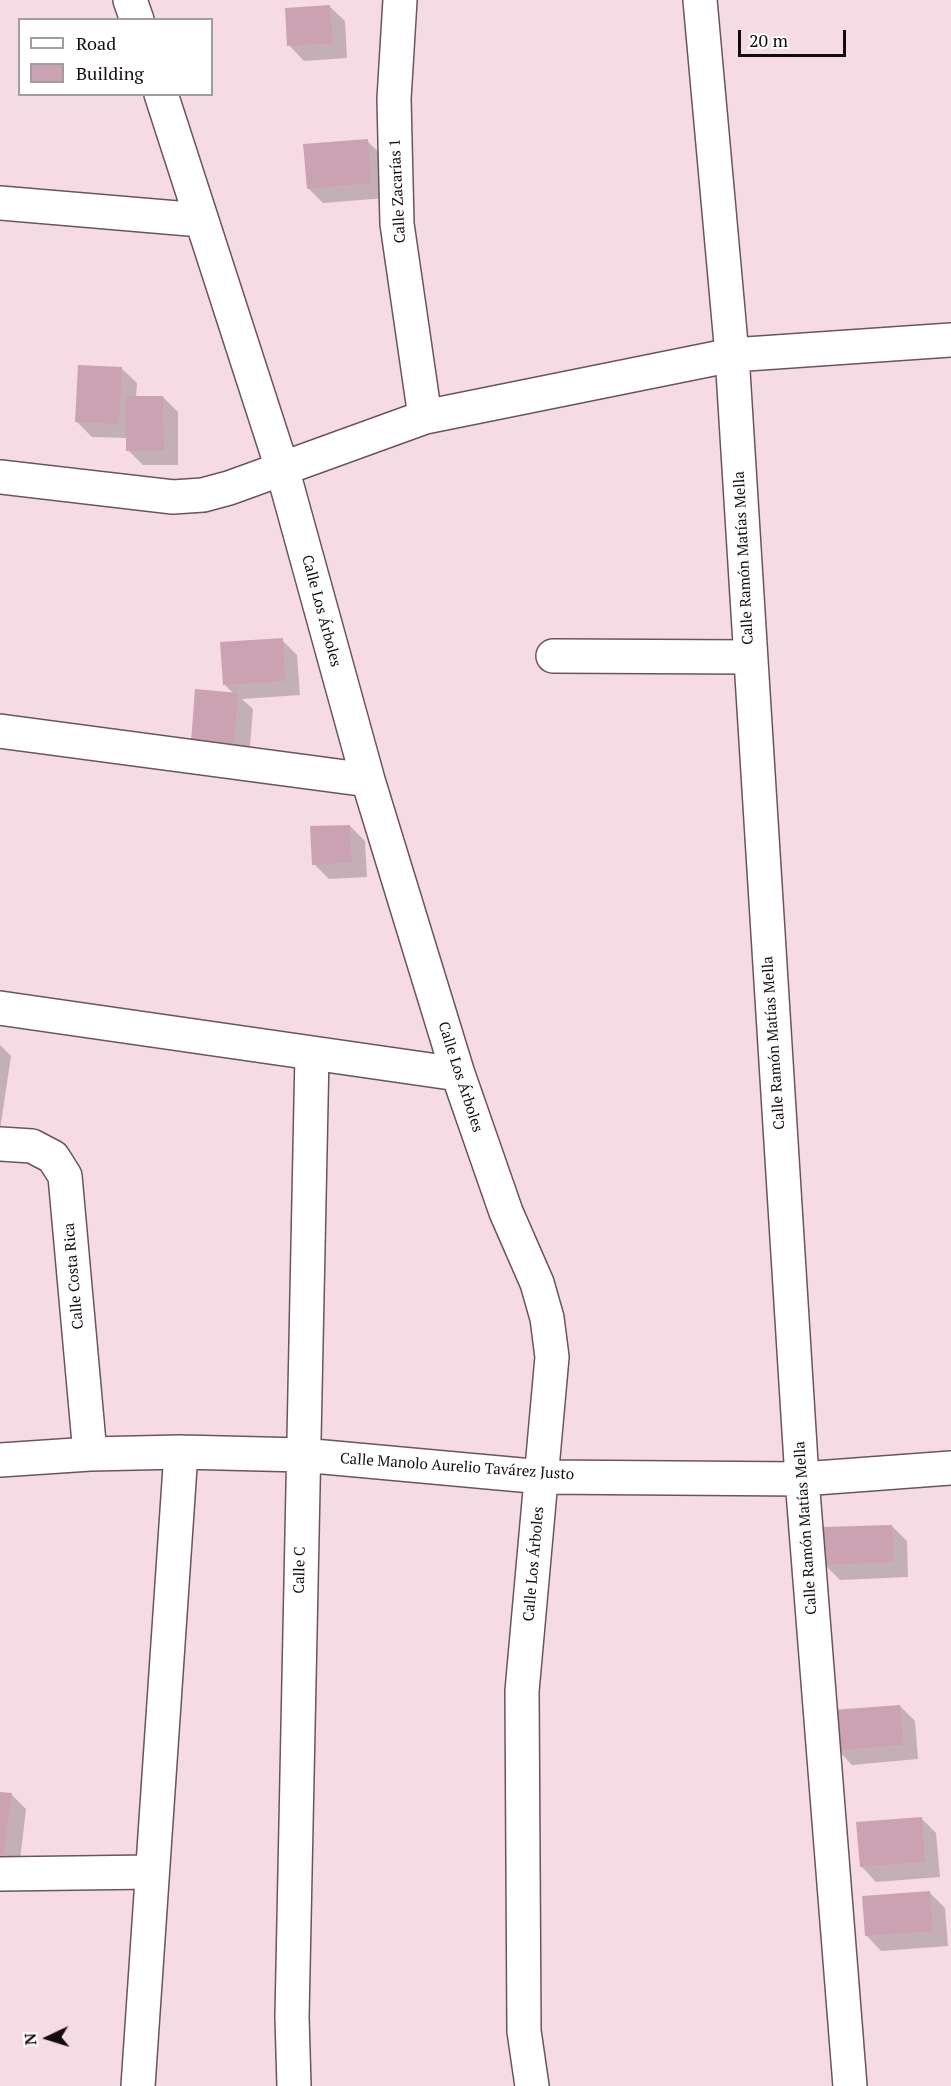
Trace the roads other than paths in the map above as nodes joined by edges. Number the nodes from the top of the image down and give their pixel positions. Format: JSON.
{"nodes":[{"id":1,"x":130,"y":0,"type":"edge"},
{"id":2,"x":399,"y":0,"type":"edge"},
{"id":3,"x":700,"y":0,"type":"edge"},
{"id":4,"x":135,"y":18,"type":"edge"},
{"id":5,"x":162,"y":96,"type":"edge"},
{"id":6,"x":0,"y":203,"type":"edge"},
{"id":7,"x":201,"y":220,"type":"junction"},
{"id":8,"x":951,"y":340,"type":"edge"},
{"id":9,"x":732,"y":355,"type":"junction"},
{"id":10,"x":426,"y":417,"type":"junction"},
{"id":11,"x":282,"y":468,"type":"junction"},
{"id":12,"x":0,"y":477,"type":"edge"},
{"id":13,"x":553,"y":656,"type":"dead end"},
{"id":14,"x":750,"y":657,"type":"junction"},
{"id":15,"x":0,"y":732,"type":"edge"},
{"id":16,"x":368,"y":780,"type":"junction"},
{"id":17,"x":0,"y":1008,"type":"edge"},
{"id":18,"x":312,"y":1054,"type":"junction"},
{"id":19,"x":458,"y":1074,"type":"junction"},
{"id":20,"x":0,"y":1144,"type":"edge"},
{"id":21,"x":181,"y":1452,"type":"junction"},
{"id":22,"x":90,"y":1454,"type":"junction"},
{"id":23,"x":302,"y":1455,"type":"junction"},
{"id":24,"x":0,"y":1460,"type":"edge"},
{"id":25,"x":951,"y":1468,"type":"edge"},
{"id":26,"x":543,"y":1477,"type":"junction"},
{"id":27,"x":802,"y":1479,"type":"junction"},
{"id":28,"x":152,"y":1872,"type":"junction"},
{"id":29,"x":0,"y":1874,"type":"edge"},
{"id":30,"x":138,"y":2086,"type":"edge"},
{"id":31,"x":294,"y":2086,"type":"edge"},
{"id":32,"x":532,"y":2086,"type":"edge"},
{"id":33,"x":850,"y":2086,"type":"edge"}],
"edges":[{"from":1,"to":4,"type":"street"},
{"from":2,"to":10,"type":"street","name":"Calle Zacarías 1"},
{"from":3,"to":9,"type":"street","name":"Calle Ramón Matías Mella"},
{"from":5,"to":7,"type":"street","name":"Calle Los Árboles"},
{"from":6,"to":7,"type":"street"},
{"from":7,"to":11,"type":"street","name":"Calle Los Árboles"},
{"from":8,"to":9,"type":"street"},
{"from":9,"to":10,"type":"street"},
{"from":9,"to":14,"type":"street","name":"Calle Ramón Matías Mella"},
{"from":10,"to":11,"type":"street"},
{"from":11,"to":12,"type":"street"},
{"from":11,"to":16,"type":"street","name":"Calle Los Árboles"},
{"from":13,"to":14,"type":"street"},
{"from":14,"to":27,"type":"street","name":"Calle Ramón Matías Mella"},
{"from":15,"to":16,"type":"street"},
{"from":16,"to":19,"type":"street","name":"Calle Los Árboles"},
{"from":17,"to":18,"type":"street"},
{"from":18,"to":19,"type":"street"},
{"from":18,"to":23,"type":"street","name":"Calle C"},
{"from":19,"to":26,"type":"street","name":"Calle Los Árboles"},
{"from":20,"to":22,"type":"street","name":"Calle Costa Rica"},
{"from":21,"to":22,"type":"street","name":"Calle Manolo Aurelio Tavárez Justo"},
{"from":21,"to":23,"type":"street","name":"Calle Manolo Aurelio Tavárez Justo"},
{"from":21,"to":28,"type":"street"},
{"from":22,"to":24,"type":"street","name":"Calle Manolo Aurelio Tavárez Justo"},
{"from":23,"to":26,"type":"street","name":"Calle Manolo Aurelio Tavárez Justo"},
{"from":23,"to":31,"type":"street","name":"Calle C"},
{"from":25,"to":27,"type":"street","name":"Calle Manolo Aurelio Tavárez Justo"},
{"from":26,"to":27,"type":"street","name":"Calle Manolo Aurelio Tavárez Justo"},
{"from":26,"to":32,"type":"street","name":"Calle Los Árboles"},
{"from":27,"to":33,"type":"street","name":"Calle Ramón Matías Mella"},
{"from":28,"to":29,"type":"street"},
{"from":28,"to":30,"type":"street"}]}
